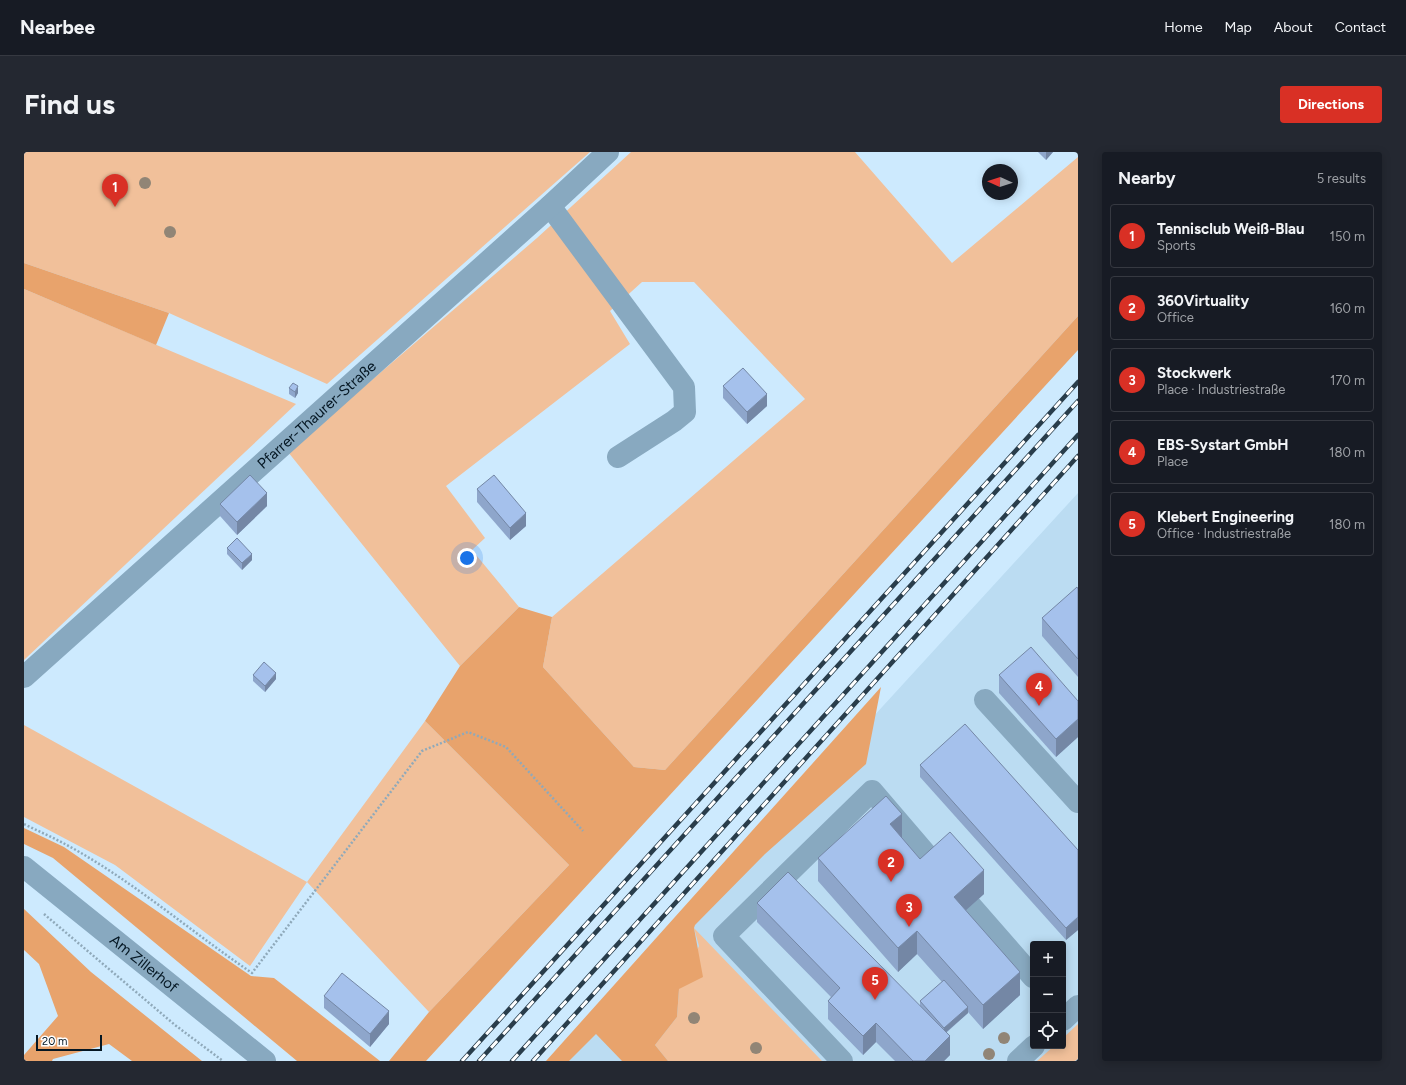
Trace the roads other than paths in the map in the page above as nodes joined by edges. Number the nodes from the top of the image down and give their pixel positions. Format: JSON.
{"nodes":[{"id":1,"x":608,"y":152,"type":"edge"},
{"id":2,"x":550,"y":206,"type":"junction"},
{"id":3,"x":618,"y":457,"type":"dead end"},
{"id":4,"x":24,"y":677,"type":"edge"},
{"id":5,"x":985,"y":700,"type":"dead end"},
{"id":6,"x":1078,"y":802,"type":"edge"},
{"id":7,"x":24,"y":867,"type":"edge"},
{"id":8,"x":937,"y":867,"type":"edge"},
{"id":9,"x":971,"y":906,"type":"dead end"},
{"id":10,"x":1030,"y":974,"type":"edge"},
{"id":11,"x":1031,"y":1049,"type":"edge"},
{"id":12,"x":265,"y":1061,"type":"edge"},
{"id":13,"x":842,"y":1061,"type":"edge"},
{"id":14,"x":1018,"y":1061,"type":"edge"}],
"edges":[{"from":1,"to":2,"type":"street","name":"Pfarrer-Thaurer-Straße"},
{"from":2,"to":3,"type":"street"},
{"from":2,"to":4,"type":"street","name":"Pfarrer-Thaurer-Straße"},
{"from":5,"to":6,"type":"street"},
{"from":7,"to":12,"type":"street","name":"Am Zillerhof"},
{"from":8,"to":13,"type":"street"},
{"from":9,"to":10,"type":"street"},
{"from":11,"to":14,"type":"street"}]}
